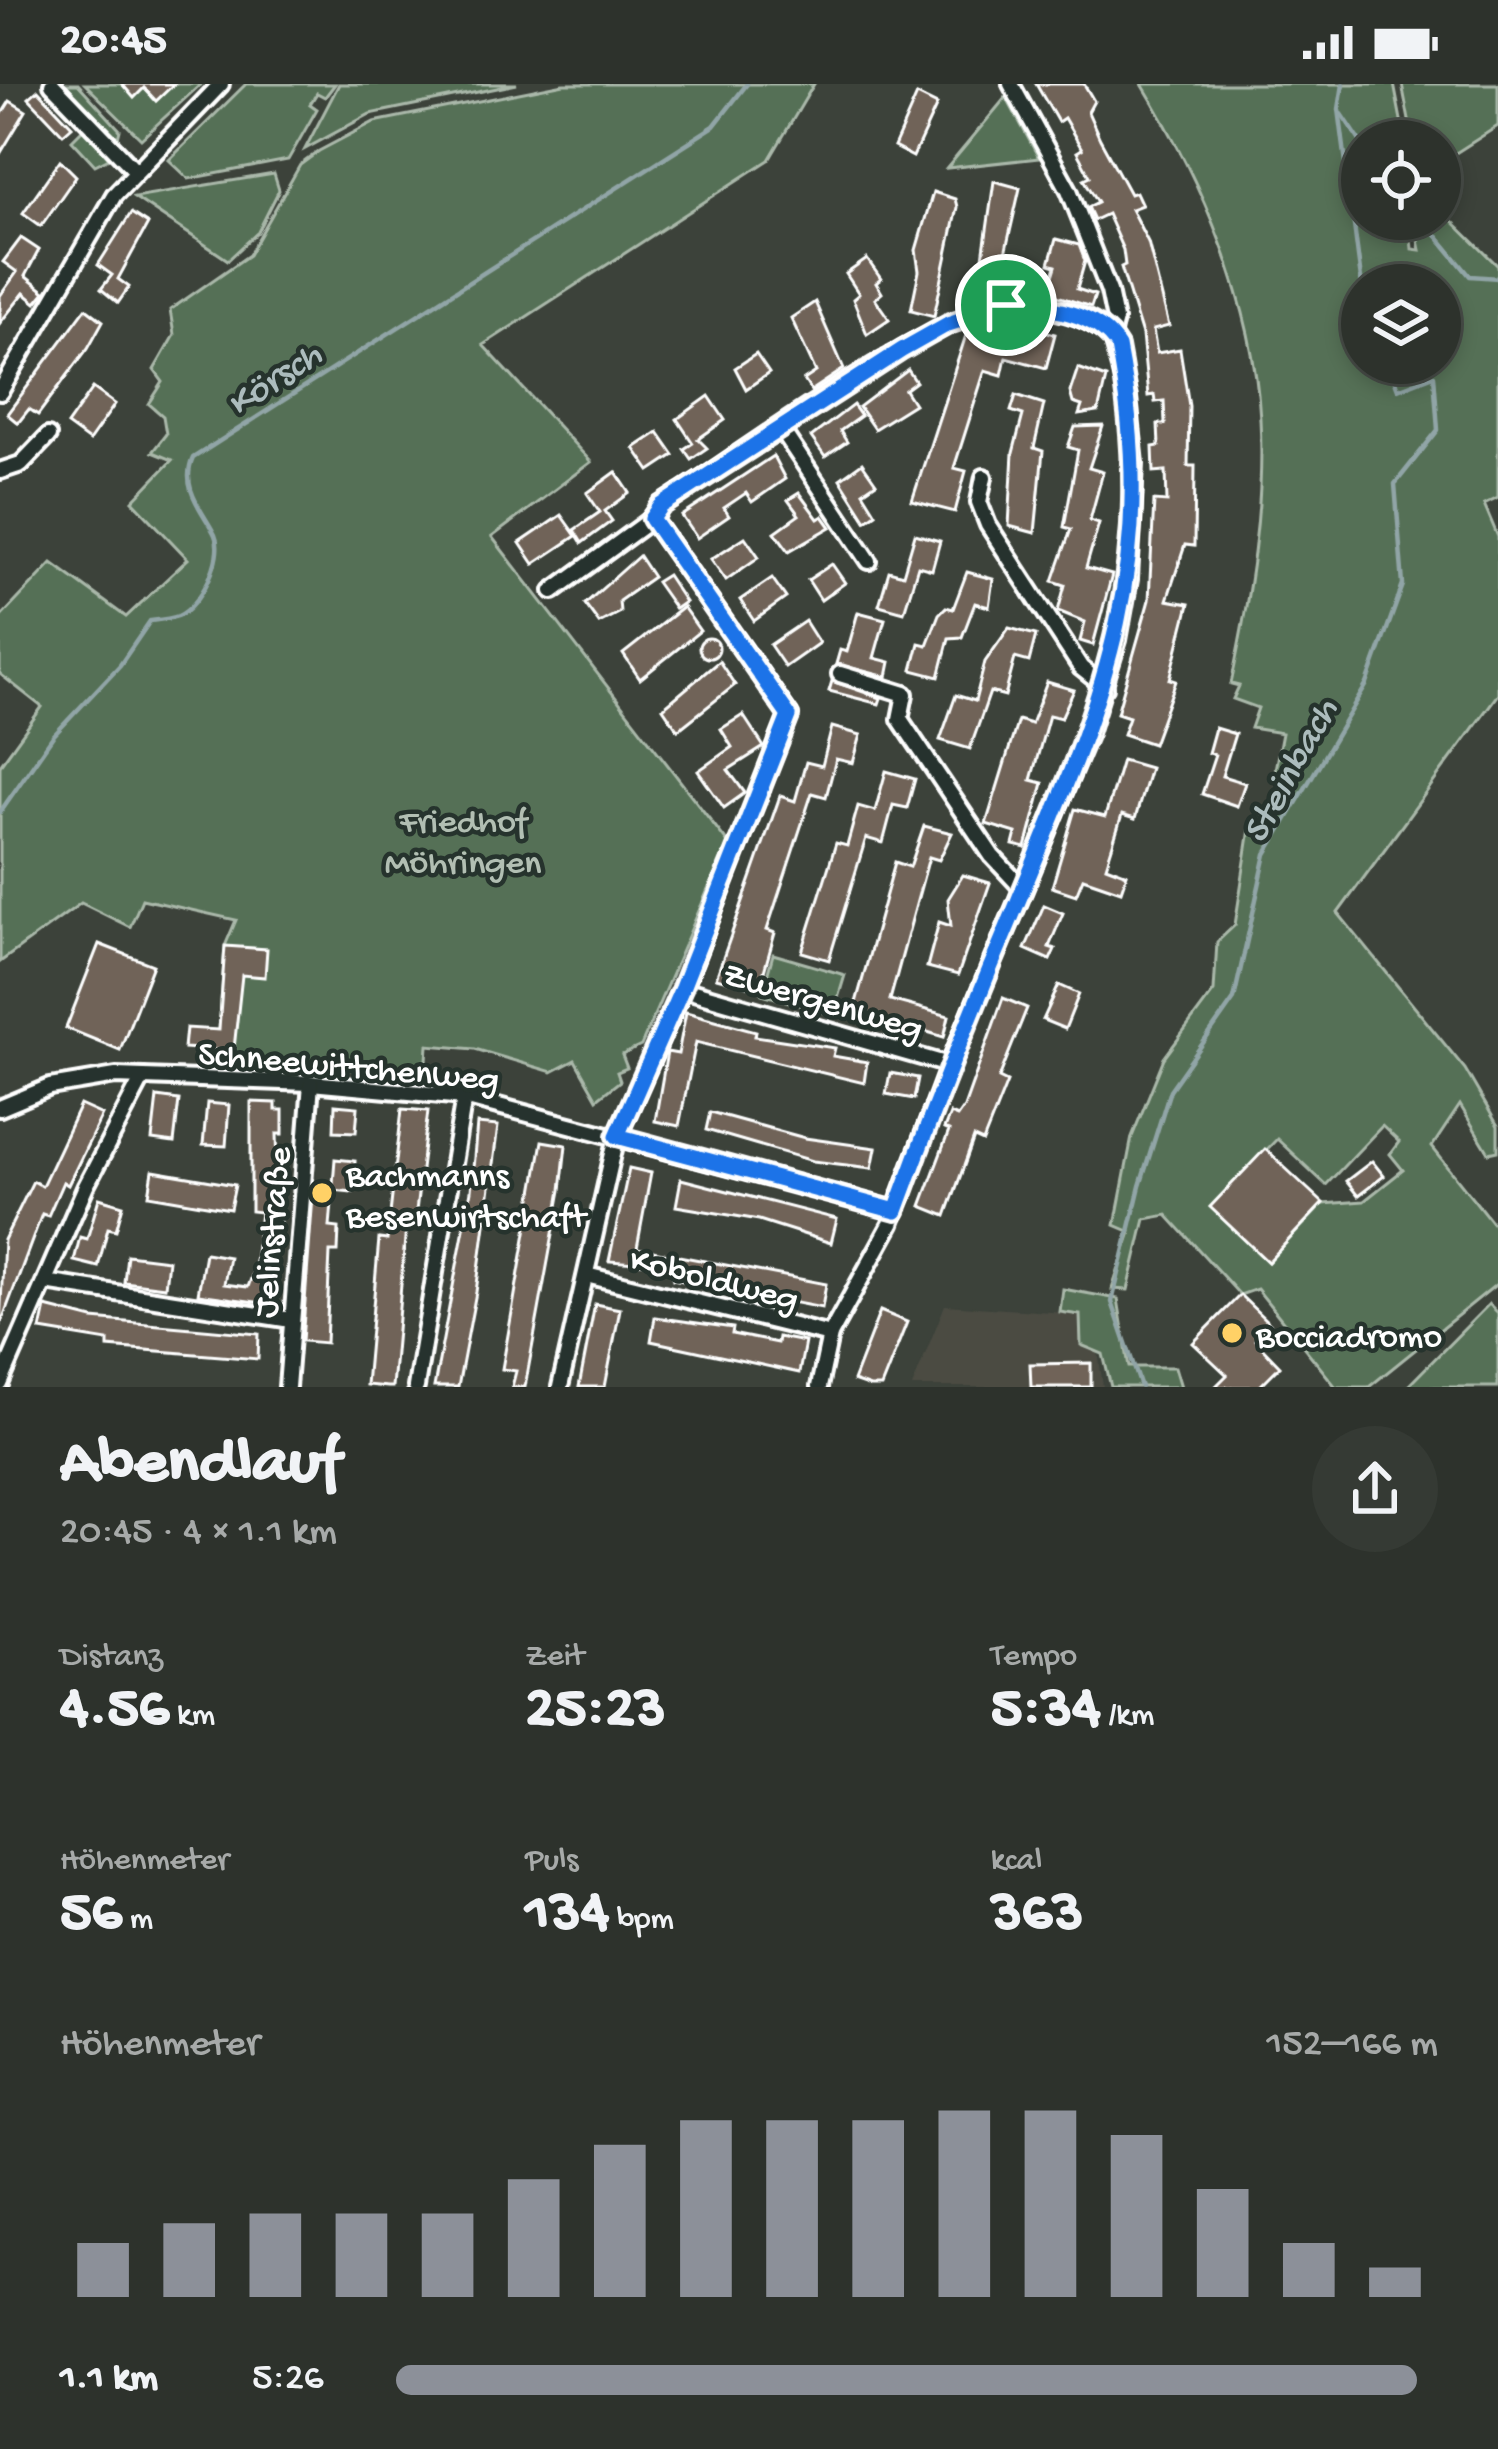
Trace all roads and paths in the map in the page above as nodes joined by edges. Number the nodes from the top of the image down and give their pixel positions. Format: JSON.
{"nodes":[{"id":1,"x":52,"y":84,"type":"edge"},
{"id":2,"x":221,"y":84,"type":"edge"},
{"id":3,"x":1011,"y":84,"type":"edge"},
{"id":4,"x":134,"y":169,"type":"junction"},
{"id":5,"x":1111,"y":335,"type":"junction"},
{"id":6,"x":0,"y":392,"type":"edge"},
{"id":7,"x":781,"y":428,"type":"junction"},
{"id":8,"x":48,"y":436,"type":"dead end"},
{"id":9,"x":0,"y":471,"type":"edge"},
{"id":10,"x":984,"y":477,"type":"dead end"},
{"id":11,"x":652,"y":519,"type":"junction"},
{"id":12,"x":869,"y":561,"type":"dead end"},
{"id":13,"x":554,"y":591,"type":"dead end"},
{"id":14,"x":840,"y":674,"type":"dead end"},
{"id":15,"x":1105,"y":687,"type":"junction"},
{"id":16,"x":1023,"y":889,"type":"junction"},
{"id":17,"x":682,"y":988,"type":"junction"},
{"id":18,"x":949,"y":1065,"type":"junction"},
{"id":19,"x":143,"y":1076,"type":"junction"},
{"id":20,"x":311,"y":1083,"type":"junction"},
{"id":21,"x":464,"y":1097,"type":"junction"},
{"id":22,"x":0,"y":1108,"type":"edge"},
{"id":23,"x":617,"y":1136,"type":"junction"},
{"id":24,"x":896,"y":1211,"type":"junction"},
{"id":25,"x":586,"y":1275,"type":"junction"},
{"id":26,"x":45,"y":1282,"type":"junction"},
{"id":27,"x":291,"y":1320,"type":"junction"},
{"id":28,"x":830,"y":1335,"type":"junction"},
{"id":29,"x":0,"y":1384,"type":"edge"},
{"id":30,"x":287,"y":1387,"type":"edge"},
{"id":31,"x":416,"y":1387,"type":"edge"},
{"id":32,"x":560,"y":1387,"type":"edge"},
{"id":33,"x":819,"y":1387,"type":"edge"}],
"edges":[{"from":1,"to":4,"type":"street"},
{"from":2,"to":4,"type":"street"},
{"from":3,"to":5,"type":"street"},
{"from":4,"to":6,"type":"street"},
{"from":5,"to":7,"type":"street"},
{"from":5,"to":15,"type":"street"},
{"from":7,"to":11,"type":"street"},
{"from":7,"to":12,"type":"street"},
{"from":8,"to":9,"type":"street"},
{"from":10,"to":15,"type":"street"},
{"from":11,"to":13,"type":"street"},
{"from":11,"to":17,"type":"street"},
{"from":14,"to":16,"type":"street"},
{"from":15,"to":16,"type":"street"},
{"from":16,"to":18,"type":"street"},
{"from":17,"to":18,"type":"street","name":"Zwergenweg"},
{"from":17,"to":23,"type":"street"},
{"from":18,"to":24,"type":"street"},
{"from":19,"to":20,"type":"street","name":"Schneewittchenweg"},
{"from":19,"to":22,"type":"street","name":"Schneewittchenweg"},
{"from":19,"to":26,"type":"street"},
{"from":20,"to":21,"type":"street","name":"Schneewittchenweg"},
{"from":20,"to":27,"type":"street","name":"Jelinstraße"},
{"from":21,"to":23,"type":"street","name":"Schneewittchenweg"},
{"from":21,"to":31,"type":"street"},
{"from":23,"to":24,"type":"street","name":"Schneewittchenweg"},
{"from":23,"to":25,"type":"street"},
{"from":24,"to":28,"type":"street"},
{"from":25,"to":28,"type":"street","name":"Koboldweg"},
{"from":25,"to":32,"type":"street"},
{"from":26,"to":27,"type":"street"},
{"from":26,"to":29,"type":"street"},
{"from":27,"to":30,"type":"street","name":"Jelinstraße"},
{"from":28,"to":33,"type":"street"}]}
